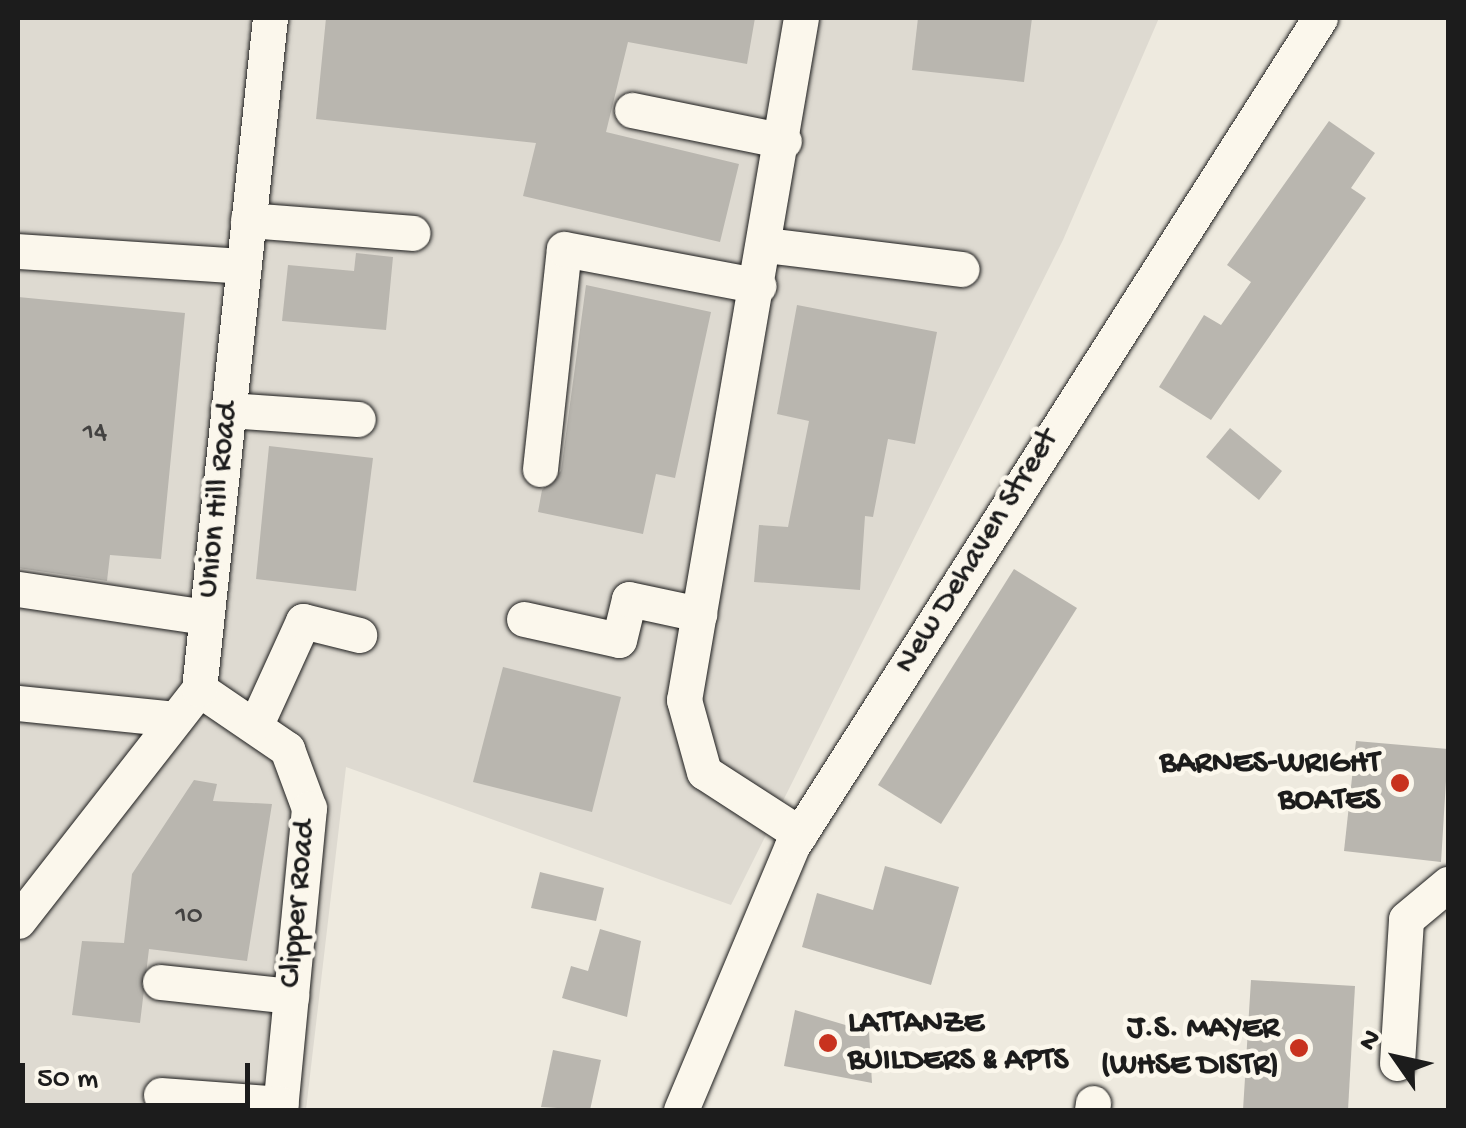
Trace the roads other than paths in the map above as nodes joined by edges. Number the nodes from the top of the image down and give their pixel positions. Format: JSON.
{"nodes":[{"id":1,"x":270,"y":18,"type":"edge"},
{"id":2,"x":801,"y":18,"type":"edge"},
{"id":3,"x":1320,"y":18,"type":"edge"},
{"id":4,"x":632,"y":110,"type":"dead end"},
{"id":5,"x":784,"y":141,"type":"junction"},
{"id":6,"x":248,"y":220,"type":"junction"},
{"id":7,"x":412,"y":233,"type":"dead end"},
{"id":8,"x":766,"y":245,"type":"junction"},
{"id":9,"x":18,"y":251,"type":"edge"},
{"id":10,"x":244,"y":266,"type":"junction"},
{"id":11,"x":962,"y":269,"type":"dead end"},
{"id":12,"x":759,"y":286,"type":"junction"},
{"id":13,"x":228,"y":410,"type":"junction"},
{"id":14,"x":358,"y":419,"type":"dead end"},
{"id":15,"x":540,"y":469,"type":"dead end"},
{"id":16,"x":18,"y":589,"type":"edge"},
{"id":17,"x":699,"y":614,"type":"junction"},
{"id":18,"x":206,"y":617,"type":"junction"},
{"id":19,"x":524,"y":619,"type":"dead end"},
{"id":20,"x":359,"y":635,"type":"dead end"},
{"id":21,"x":198,"y":689,"type":"junction"},
{"id":22,"x":18,"y":703,"type":"edge"},
{"id":23,"x":175,"y":719,"type":"junction"},
{"id":24,"x":257,"y":722,"type":"junction"},
{"id":25,"x":800,"y":834,"type":"junction"},
{"id":26,"x":1448,"y":884,"type":"edge"},
{"id":27,"x":18,"y":922,"type":"edge"},
{"id":28,"x":160,"y":982,"type":"dead end"},
{"id":29,"x":291,"y":996,"type":"junction"},
{"id":30,"x":1397,"y":1064,"type":"dead end"},
{"id":31,"x":161,"y":1095,"type":"dead end"},
{"id":32,"x":281,"y":1107,"type":"edge"},
{"id":33,"x":681,"y":1110,"type":"edge"}],
"edges":[{"from":1,"to":6,"type":"street","name":"Union Hill Road"},
{"from":2,"to":5,"type":"street"},
{"from":3,"to":25,"type":"street","name":"New Dehaven Street"},
{"from":4,"to":5,"type":"street"},
{"from":5,"to":8,"type":"street"},
{"from":6,"to":7,"type":"street"},
{"from":6,"to":10,"type":"street","name":"Union Hill Road"},
{"from":8,"to":11,"type":"street"},
{"from":8,"to":12,"type":"street"},
{"from":9,"to":10,"type":"street"},
{"from":10,"to":13,"type":"street","name":"Union Hill Road"},
{"from":12,"to":15,"type":"street"},
{"from":12,"to":17,"type":"street"},
{"from":13,"to":14,"type":"street"},
{"from":13,"to":18,"type":"street","name":"Union Hill Road"},
{"from":16,"to":18,"type":"street"},
{"from":17,"to":19,"type":"street"},
{"from":17,"to":25,"type":"street"},
{"from":18,"to":21,"type":"street","name":"Union Hill Road"},
{"from":20,"to":24,"type":"street"},
{"from":21,"to":23,"type":"street"},
{"from":21,"to":24,"type":"street","name":"Clipper Road"},
{"from":22,"to":23,"type":"street"},
{"from":23,"to":27,"type":"street"},
{"from":24,"to":29,"type":"street","name":"Clipper Road"},
{"from":25,"to":33,"type":"street","name":"New Dehaven Street"},
{"from":26,"to":30,"type":"street"},
{"from":28,"to":29,"type":"street"},
{"from":29,"to":32,"type":"street","name":"Clipper Road"},
{"from":31,"to":32,"type":"street"}]}
